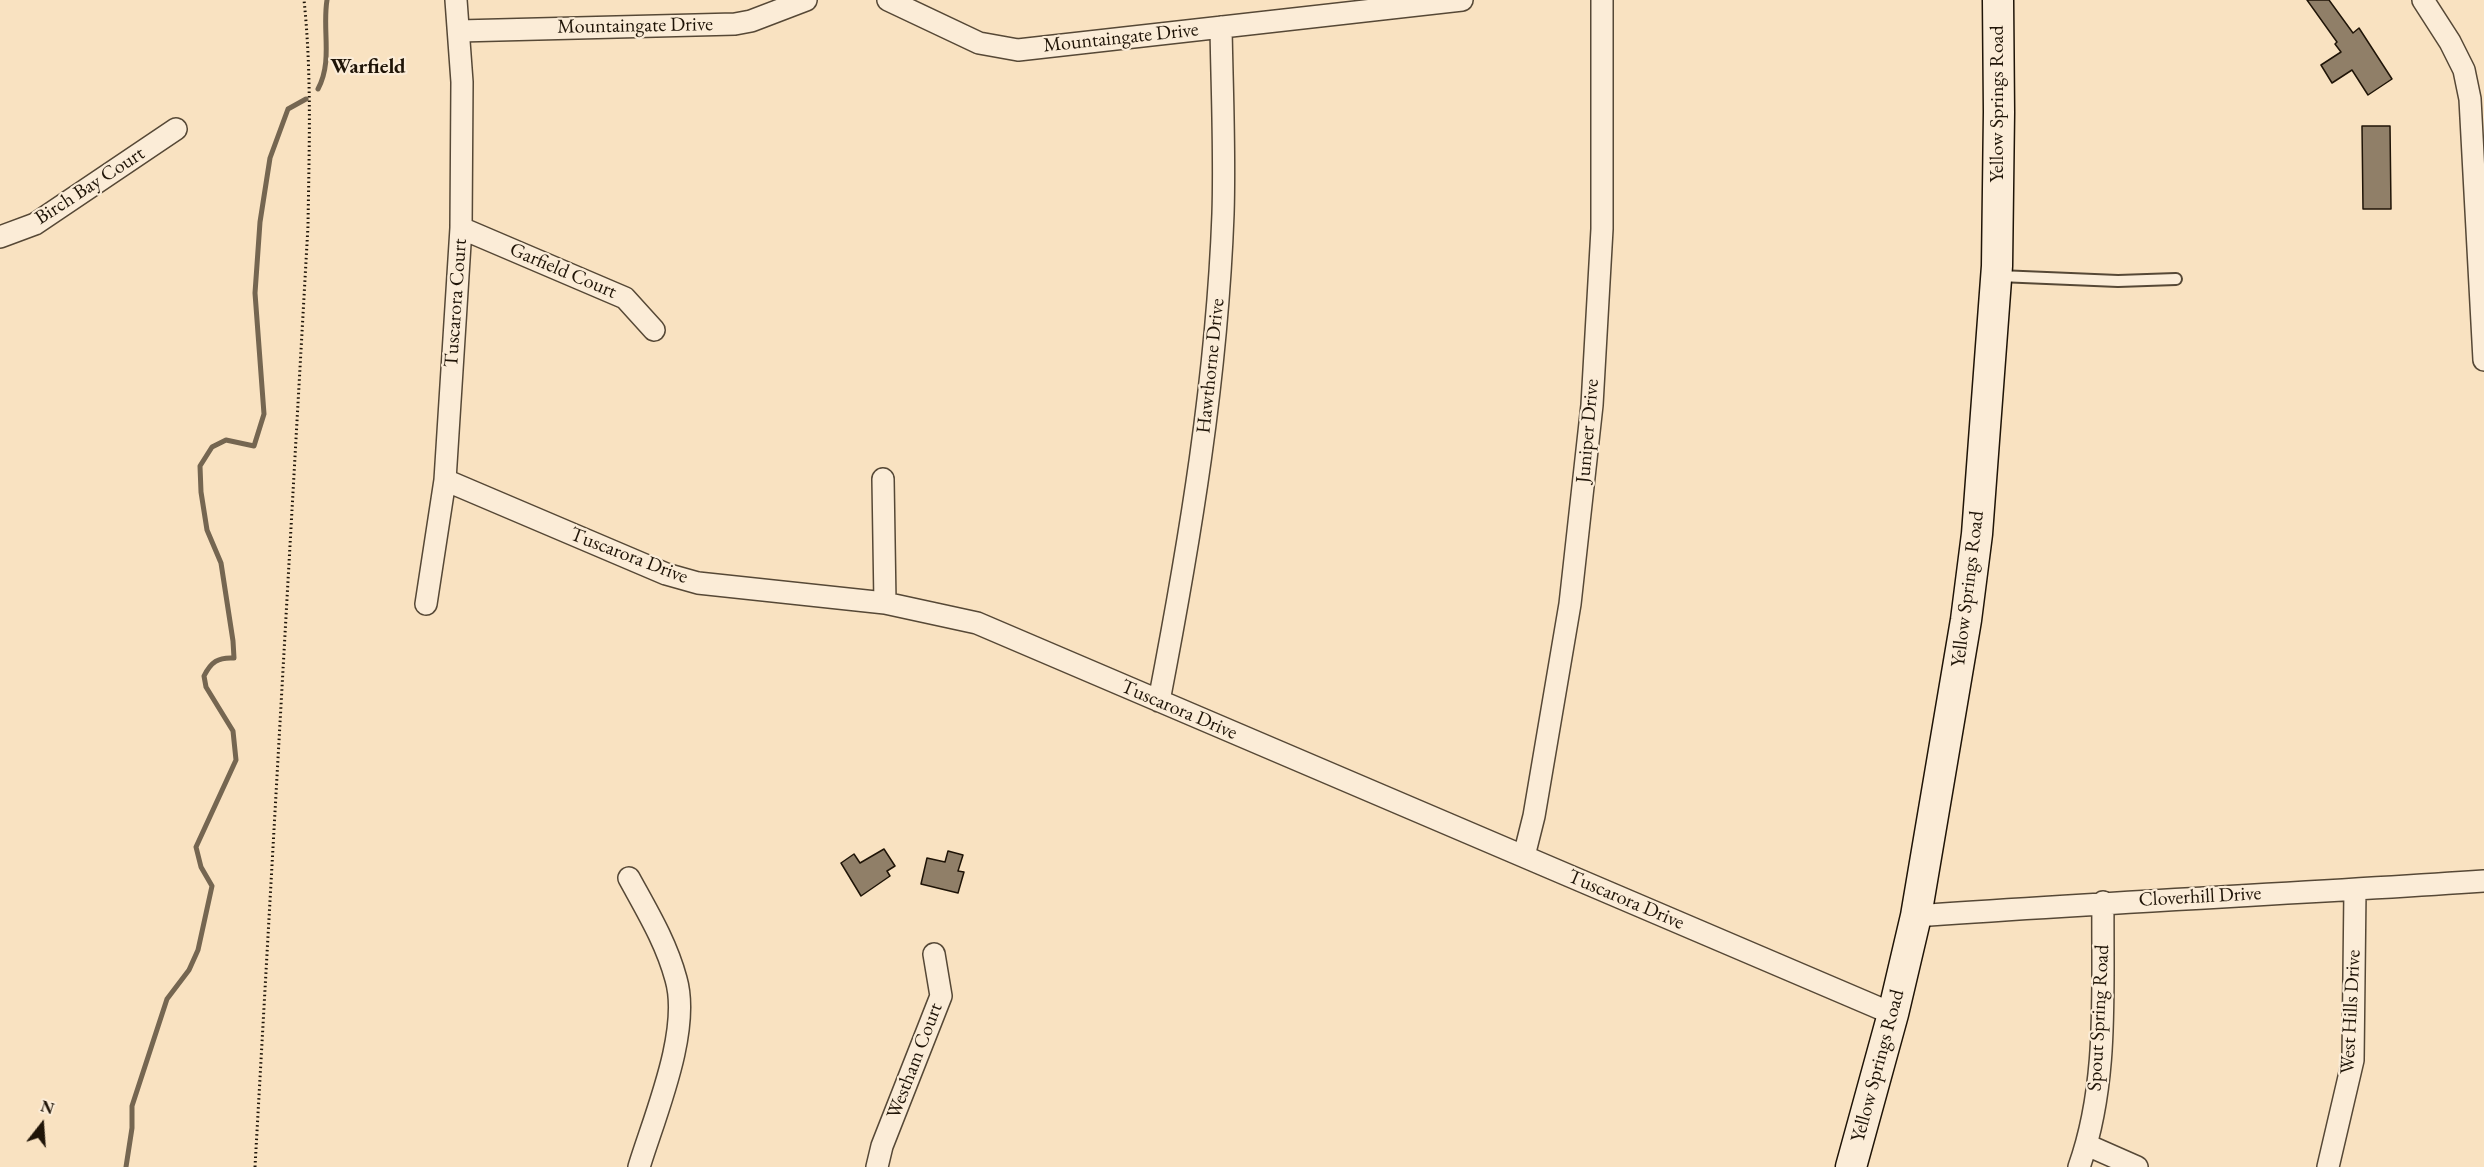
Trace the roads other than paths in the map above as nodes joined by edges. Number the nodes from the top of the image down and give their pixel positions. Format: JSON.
{"nodes":[{"id":1,"x":456,"y":0,"type":"edge"},
{"id":2,"x":806,"y":0,"type":"edge"},
{"id":3,"x":888,"y":0,"type":"edge"},
{"id":4,"x":1462,"y":0,"type":"edge"},
{"id":5,"x":1602,"y":0,"type":"edge"},
{"id":6,"x":1998,"y":0,"type":"edge"},
{"id":7,"x":2423,"y":0,"type":"edge"},
{"id":8,"x":1221,"y":27,"type":"junction"},
{"id":9,"x":459,"y":31,"type":"junction"},
{"id":10,"x":176,"y":129,"type":"dead end"},
{"id":11,"x":461,"y":228,"type":"junction"},
{"id":12,"x":0,"y":237,"type":"edge"},
{"id":13,"x":1995,"y":276,"type":"junction"},
{"id":14,"x":2176,"y":279,"type":"dead end"},
{"id":15,"x":654,"y":330,"type":"dead end"},
{"id":16,"x":2484,"y":360,"type":"edge"},
{"id":17,"x":883,"y":479,"type":"dead end"},
{"id":18,"x":445,"y":480,"type":"junction"},
{"id":19,"x":885,"y":603,"type":"junction"},
{"id":20,"x":426,"y":604,"type":"dead end"},
{"id":21,"x":1160,"y":701,"type":"junction"},
{"id":22,"x":1524,"y":856,"type":"junction"},
{"id":23,"x":629,"y":878,"type":"dead end"},
{"id":24,"x":2484,"y":881,"type":"edge"},
{"id":25,"x":2355,"y":890,"type":"junction"},
{"id":26,"x":2103,"y":902,"type":"junction"},
{"id":27,"x":1916,"y":916,"type":"junction"},
{"id":28,"x":934,"y":954,"type":"dead end"},
{"id":29,"x":1893,"y":1014,"type":"junction"},
{"id":30,"x":2087,"y":1145,"type":"junction"},
{"id":31,"x":639,"y":1167,"type":"edge"},
{"id":32,"x":877,"y":1167,"type":"edge"},
{"id":33,"x":1851,"y":1167,"type":"edge"},
{"id":34,"x":2079,"y":1167,"type":"edge"},
{"id":35,"x":2137,"y":1167,"type":"edge"},
{"id":36,"x":2328,"y":1167,"type":"edge"}],
"edges":[{"from":1,"to":9,"type":"street","name":"Tuscarora Court"},
{"from":2,"to":9,"type":"street","name":"Mountaingate Drive"},
{"from":3,"to":8,"type":"street","name":"Mountaingate Drive"},
{"from":4,"to":8,"type":"street","name":"Mountaingate Drive"},
{"from":5,"to":22,"type":"street","name":"Juniper Drive"},
{"from":6,"to":13,"type":"main road","name":"Yellow Springs Road"},
{"from":7,"to":16,"type":"street"},
{"from":8,"to":21,"type":"street","name":"Hawthorne Drive"},
{"from":9,"to":11,"type":"street","name":"Tuscarora Court"},
{"from":10,"to":12,"type":"street","name":"Birch Bay Court"},
{"from":11,"to":15,"type":"street","name":"Garfield Court"},
{"from":11,"to":18,"type":"street","name":"Tuscarora Court"},
{"from":13,"to":14,"type":"lane"},
{"from":13,"to":27,"type":"main road","name":"Yellow Springs Road"},
{"from":17,"to":19,"type":"street"},
{"from":18,"to":19,"type":"street","name":"Tuscarora Drive"},
{"from":18,"to":20,"type":"street","name":"Tuscarora Court"},
{"from":19,"to":21,"type":"street","name":"Tuscarora Drive"},
{"from":21,"to":22,"type":"street","name":"Tuscarora Drive"},
{"from":22,"to":29,"type":"street","name":"Tuscarora Drive"},
{"from":23,"to":31,"type":"street"},
{"from":24,"to":25,"type":"street","name":"Cloverhill Drive"},
{"from":25,"to":26,"type":"street","name":"Cloverhill Drive"},
{"from":25,"to":36,"type":"street","name":"West Hills Drive"},
{"from":26,"to":27,"type":"street","name":"Cloverhill Drive"},
{"from":26,"to":30,"type":"street","name":"Spout Spring Road"},
{"from":27,"to":29,"type":"main road","name":"Yellow Springs Road"},
{"from":28,"to":32,"type":"street","name":"Westham Court"},
{"from":29,"to":33,"type":"main road","name":"Yellow Springs Road"},
{"from":30,"to":34,"type":"street","name":"Spout Spring Road"},
{"from":30,"to":35,"type":"street"}]}
